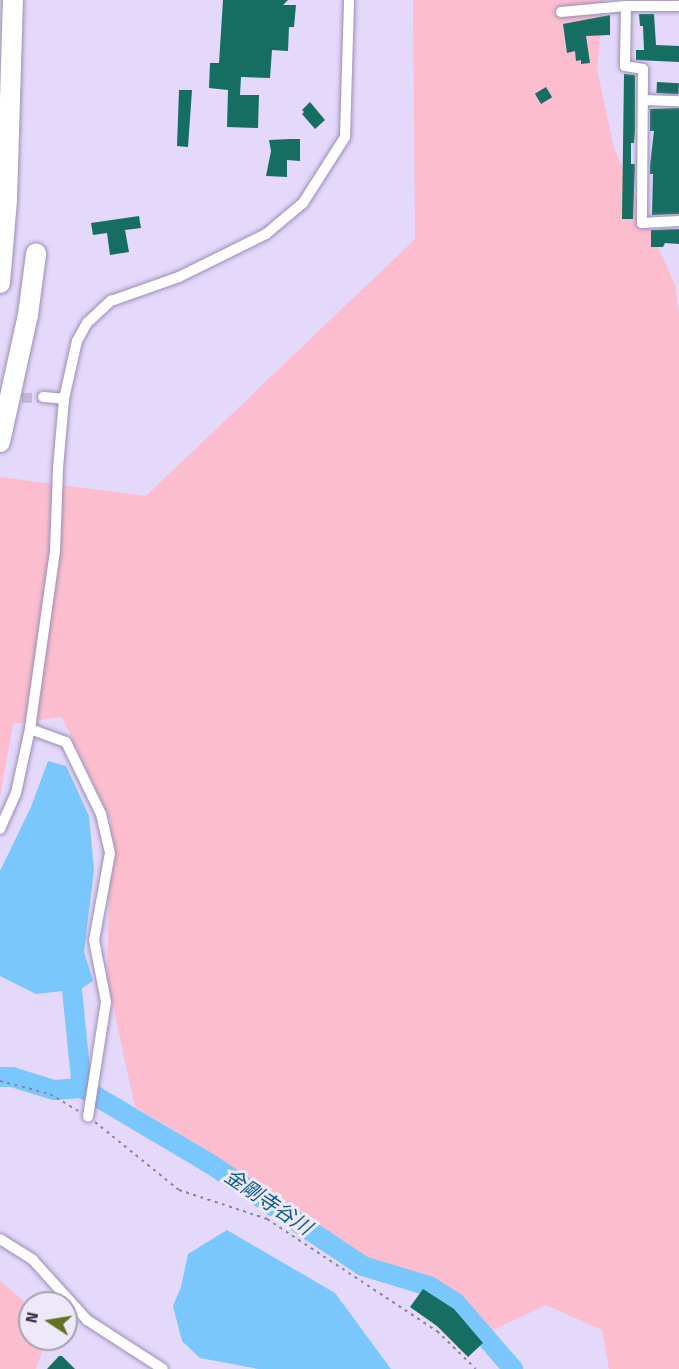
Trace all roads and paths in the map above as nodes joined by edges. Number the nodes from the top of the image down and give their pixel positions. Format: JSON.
{"nodes":[{"id":1,"x":13,"y":0,"type":"edge"},
{"id":2,"x":349,"y":0,"type":"edge"},
{"id":3,"x":627,"y":6,"type":"junction"},
{"id":4,"x":679,"y":6,"type":"edge"},
{"id":5,"x":561,"y":12,"type":"dead end"},
{"id":6,"x":644,"y":100,"type":"junction"},
{"id":7,"x":679,"y":101,"type":"edge"},
{"id":8,"x":679,"y":221,"type":"edge"},
{"id":9,"x":36,"y":254,"type":"dead end"},
{"id":10,"x":0,"y":283,"type":"edge"},
{"id":11,"x":43,"y":397,"type":"tunnel mouth"},
{"id":12,"x":64,"y":399,"type":"junction"},
{"id":13,"x":0,"y":441,"type":"edge"},
{"id":14,"x":30,"y":729,"type":"junction"},
{"id":15,"x":0,"y":829,"type":"edge"},
{"id":16,"x":0,"y":1081,"type":"edge"},
{"id":17,"x":88,"y":1117,"type":"junction"},
{"id":18,"x":0,"y":1239,"type":"edge"},
{"id":19,"x":164,"y":1369,"type":"edge"},
{"id":20,"x":476,"y":1369,"type":"edge"}],
"edges":[{"from":1,"to":10,"type":"highway"},
{"from":2,"to":12,"type":"street"},
{"from":3,"to":4,"type":"street"},
{"from":3,"to":5,"type":"street"},
{"from":3,"to":6,"type":"street"},
{"from":6,"to":7,"type":"street"},
{"from":6,"to":8,"type":"street"},
{"from":9,"to":13,"type":"highway"},
{"from":11,"to":12,"type":"street"},
{"from":12,"to":14,"type":"street"},
{"from":14,"to":15,"type":"street"},
{"from":14,"to":17,"type":"street"},
{"from":16,"to":17,"type":"path"},
{"from":17,"to":20,"type":"path"},
{"from":18,"to":19,"type":"street"}]}
